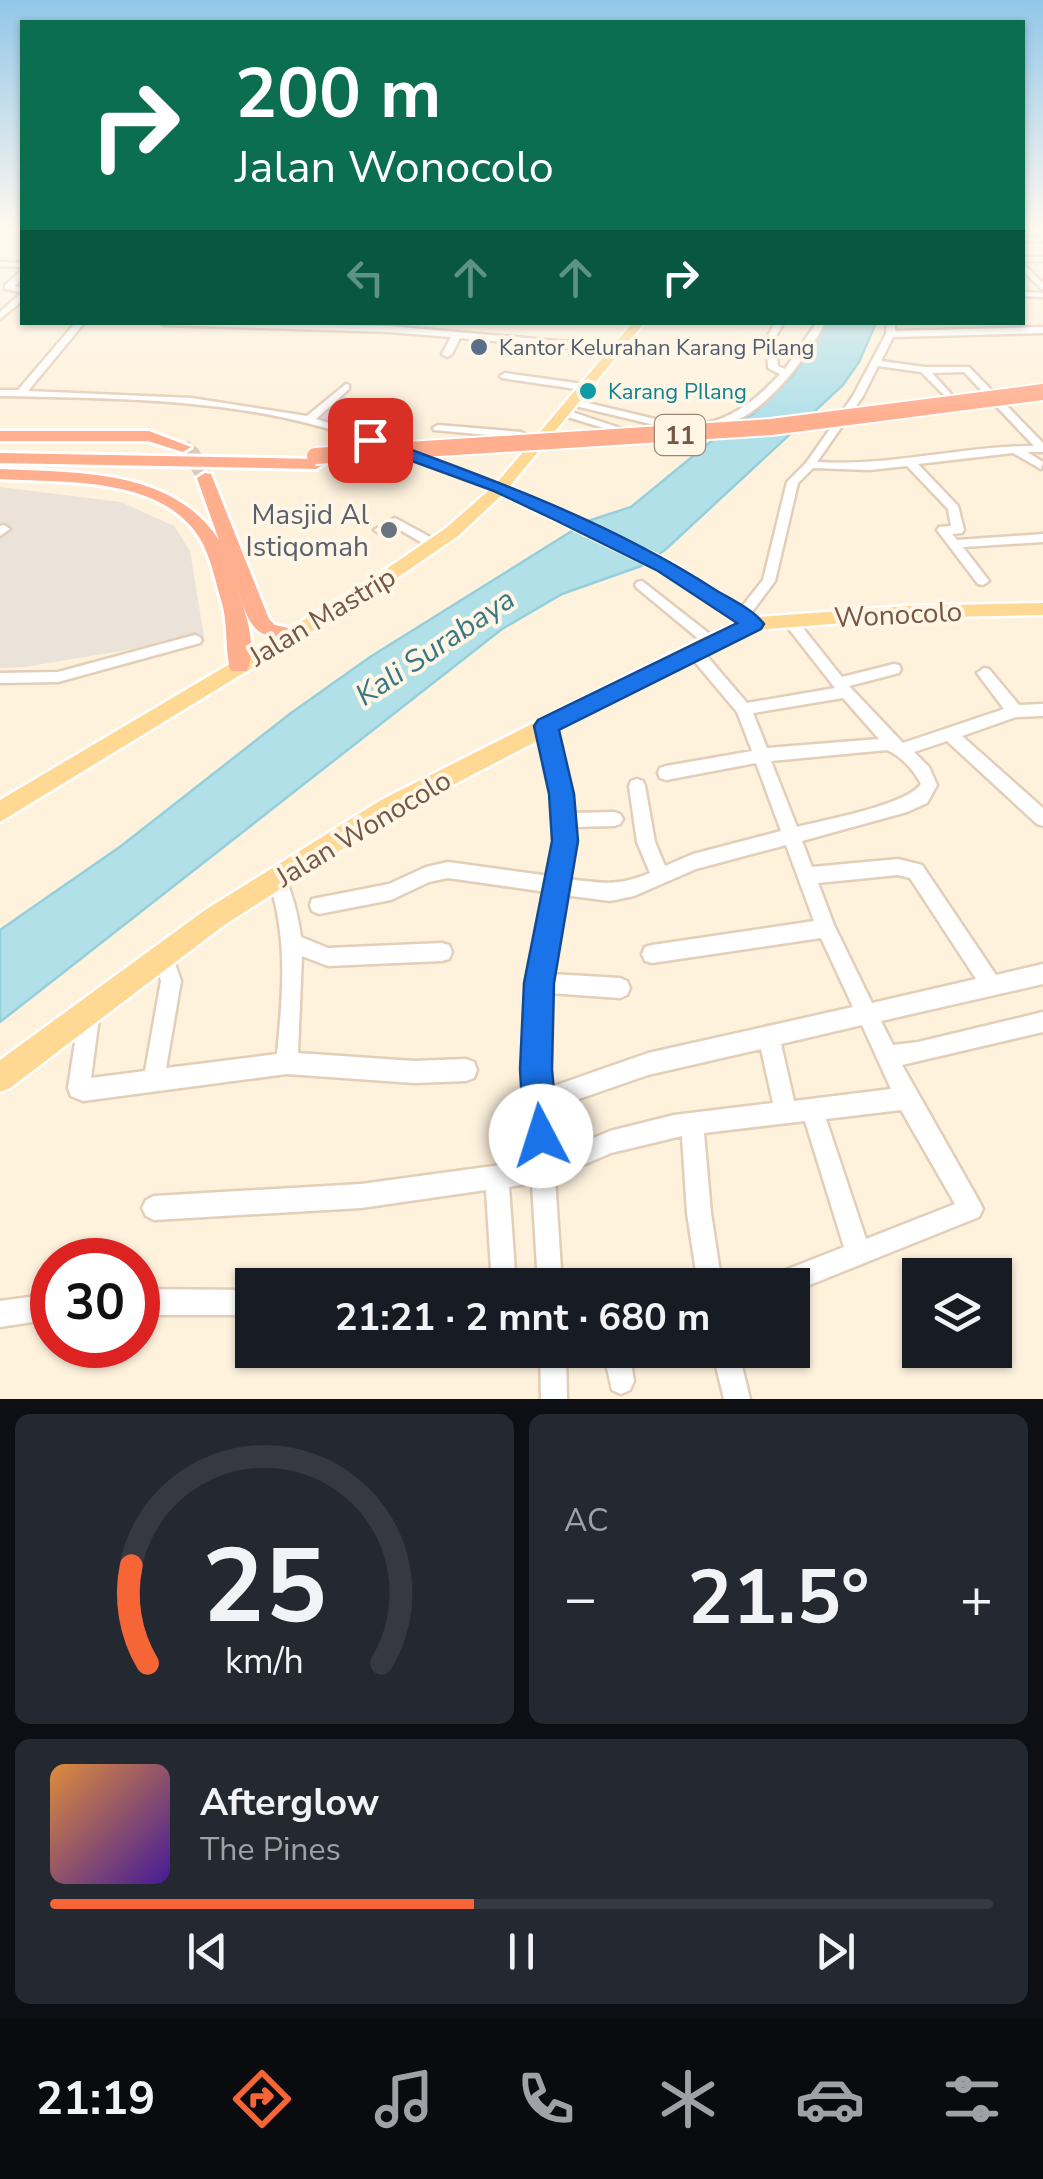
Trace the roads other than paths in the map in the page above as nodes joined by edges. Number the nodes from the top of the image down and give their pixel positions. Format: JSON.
{"nodes":[{"id":1,"x":20,"y":297,"type":"edge"},
{"id":2,"x":4,"y":317,"type":"edge"},
{"id":3,"x":78,"y":325,"type":"edge"},
{"id":4,"x":245,"y":325,"type":"edge"},
{"id":5,"x":466,"y":325,"type":"edge"},
{"id":6,"x":637,"y":325,"type":"edge"},
{"id":7,"x":778,"y":325,"type":"edge"},
{"id":8,"x":820,"y":325,"type":"edge"},
{"id":9,"x":922,"y":325,"type":"edge"},
{"id":10,"x":891,"y":327,"type":"edge"},
{"id":11,"x":0,"y":328,"type":"edge"},
{"id":12,"x":1043,"y":330,"type":"edge"},
{"id":13,"x":408,"y":331,"type":"junction"},
{"id":14,"x":459,"y":334,"type":"junction"},
{"id":15,"x":403,"y":344,"type":"dead end"},
{"id":16,"x":616,"y":349,"type":"junction"},
{"id":17,"x":447,"y":354,"type":"dead end"},
{"id":18,"x":876,"y":363,"type":"junction"},
{"id":19,"x":924,"y":370,"type":"junction"},
{"id":20,"x":788,"y":373,"type":"junction"},
{"id":21,"x":505,"y":376,"type":"dead end"},
{"id":22,"x":346,"y":386,"type":"dead end"},
{"id":23,"x":583,"y":387,"type":"junction"},
{"id":24,"x":1043,"y":392,"type":"edge"},
{"id":25,"x":0,"y":393,"type":"edge"},
{"id":26,"x":20,"y":394,"type":"junction"},
{"id":27,"x":948,"y":396,"type":"dead end"},
{"id":28,"x":1043,"y":403,"type":"edge"},
{"id":29,"x":566,"y":407,"type":"junction"},
{"id":30,"x":310,"y":420,"type":"junction"},
{"id":31,"x":438,"y":428,"type":"dead end"},
{"id":32,"x":627,"y":432,"type":"dead end"},
{"id":33,"x":546,"y":435,"type":"junction"},
{"id":34,"x":0,"y":436,"type":"edge"},
{"id":35,"x":183,"y":447,"type":"tunnel mouth"},
{"id":36,"x":1013,"y":448,"type":"junction"},
{"id":37,"x":1043,"y":449,"type":"edge"},
{"id":38,"x":0,"y":454,"type":"edge"},
{"id":39,"x":315,"y":460,"type":"junction"},
{"id":40,"x":911,"y":463,"type":"junction"},
{"id":41,"x":810,"y":465,"type":"junction"},
{"id":42,"x":1041,"y":466,"type":"edge"},
{"id":43,"x":0,"y":474,"type":"edge"},
{"id":44,"x":205,"y":478,"type":"tunnel mouth"},
{"id":45,"x":500,"y":488,"type":"junction"},
{"id":46,"x":380,"y":530,"type":"dead end"},
{"id":47,"x":1043,"y":538,"type":"edge"},
{"id":48,"x":952,"y":544,"type":"junction"},
{"id":49,"x":435,"y":545,"type":"junction"},
{"id":50,"x":983,"y":581,"type":"dead end"},
{"id":51,"x":642,"y":585,"type":"dead end"},
{"id":52,"x":1043,"y":609,"type":"edge"},
{"id":53,"x":748,"y":620,"type":"junction"},
{"id":54,"x":790,"y":621,"type":"junction"},
{"id":55,"x":291,"y":635,"type":"junction"},
{"id":56,"x":194,"y":640,"type":"dead end"},
{"id":57,"x":703,"y":646,"type":"junction"},
{"id":58,"x":239,"y":666,"type":"junction"},
{"id":59,"x":894,"y":669,"type":"dead end"},
{"id":60,"x":984,"y":673,"type":"dead end"},
{"id":61,"x":0,"y":678,"type":"edge"},
{"id":62,"x":842,"y":688,"type":"junction"},
{"id":63,"x":744,"y":709,"type":"junction"},
{"id":64,"x":1043,"y":710,"type":"edge"},
{"id":65,"x":1015,"y":711,"type":"junction"},
{"id":66,"x":546,"y":726,"type":"junction"},
{"id":67,"x":951,"y":734,"type":"junction"},
{"id":68,"x":899,"y":748,"type":"junction"},
{"id":69,"x":764,"y":755,"type":"junction"},
{"id":70,"x":666,"y":773,"type":"dead end"},
{"id":71,"x":637,"y":786,"type":"dead end"},
{"id":72,"x":0,"y":812,"type":"edge"},
{"id":73,"x":614,"y":819,"type":"dead end"},
{"id":74,"x":1043,"y":819,"type":"edge"},
{"id":75,"x":564,"y":820,"type":"junction"},
{"id":76,"x":791,"y":834,"type":"junction"},
{"id":77,"x":660,"y":876,"type":"junction"},
{"id":78,"x":806,"y":876,"type":"junction"},
{"id":79,"x":277,"y":878,"type":"junction"},
{"id":80,"x":557,"y":883,"type":"junction"},
{"id":81,"x":319,"y":905,"type":"dead end"},
{"id":82,"x":826,"y":928,"type":"junction"},
{"id":83,"x":293,"y":945,"type":"junction"},
{"id":84,"x":442,"y":952,"type":"dead end"},
{"id":85,"x":652,"y":954,"type":"dead end"},
{"id":86,"x":163,"y":956,"type":"junction"},
{"id":87,"x":1043,"y":974,"type":"edge"},
{"id":88,"x":539,"y":983,"type":"junction"},
{"id":89,"x":992,"y":986,"type":"junction"},
{"id":90,"x":620,"y":988,"type":"dead end"},
{"id":91,"x":90,"y":1010,"type":"junction"},
{"id":92,"x":867,"y":1015,"type":"junction"},
{"id":93,"x":1043,"y":1022,"type":"edge"},
{"id":94,"x":770,"y":1037,"type":"junction"},
{"id":95,"x":888,"y":1056,"type":"junction"},
{"id":96,"x":287,"y":1063,"type":"junction"},
{"id":97,"x":466,"y":1070,"type":"dead end"},
{"id":98,"x":0,"y":1078,"type":"edge"},
{"id":99,"x":154,"y":1079,"type":"junction"},
{"id":100,"x":907,"y":1098,"type":"junction"},
{"id":101,"x":538,"y":1102,"type":"junction"},
{"id":102,"x":812,"y":1111,"type":"junction"},
{"id":103,"x":786,"y":1114,"type":"junction"},
{"id":104,"x":692,"y":1124,"type":"junction"},
{"id":105,"x":544,"y":1170,"type":"junction"},
{"id":106,"x":497,"y":1177,"type":"junction"},
{"id":107,"x":154,"y":1208,"type":"dead end"},
{"id":108,"x":858,"y":1253,"type":"junction"},
{"id":109,"x":503,"y":1268,"type":"edge"},
{"id":110,"x":549,"y":1268,"type":"edge"},
{"id":111,"x":707,"y":1268,"type":"edge"},
{"id":112,"x":810,"y":1272,"type":"edge"},
{"id":113,"x":160,"y":1302,"type":"edge"},
{"id":114,"x":235,"y":1303,"type":"edge"},
{"id":115,"x":30,"y":1310,"type":"edge"},
{"id":116,"x":0,"y":1314,"type":"edge"},
{"id":117,"x":553,"y":1368,"type":"edge"},
{"id":118,"x":619,"y":1368,"type":"edge"},
{"id":119,"x":729,"y":1368,"type":"edge"},
{"id":120,"x":621,"y":1382,"type":"dead end"},
{"id":121,"x":554,"y":1399,"type":"edge"},
{"id":122,"x":738,"y":1399,"type":"edge"}],
"edges":[{"from":1,"to":2,"type":"street"},
{"from":2,"to":11,"type":"street"},
{"from":3,"to":26,"type":"street"},
{"from":4,"to":13,"type":"street"},
{"from":5,"to":14,"type":"street"},
{"from":6,"to":16,"type":"main road","name":"Jalan Mastrip"},
{"from":7,"to":20,"type":"street"},
{"from":8,"to":20,"type":"street"},
{"from":9,"to":10,"type":"street"},
{"from":10,"to":12,"type":"street"},
{"from":10,"to":18,"type":"street"},
{"from":13,"to":14,"type":"street"},
{"from":13,"to":15,"type":"street"},
{"from":14,"to":16,"type":"street"},
{"from":14,"to":17,"type":"street"},
{"from":16,"to":23,"type":"main road","name":"Jalan Mastrip"},
{"from":18,"to":19,"type":"street"},
{"from":18,"to":41,"type":"street"},
{"from":19,"to":27,"type":"street"},
{"from":19,"to":37,"type":"street"},
{"from":20,"to":29,"type":"street"},
{"from":21,"to":23,"type":"street"},
{"from":22,"to":30,"type":"street"},
{"from":23,"to":29,"type":"main road","name":"Jalan Mastrip"},
{"from":24,"to":39,"type":"highway","number":"11","bridge":true},
{"from":25,"to":26,"type":"street"},
{"from":26,"to":30,"type":"street"},
{"from":28,"to":39,"type":"highway","number":"11"},
{"from":29,"to":32,"type":"street"},
{"from":29,"to":33,"type":"main road","name":"Jalan Mastrip"},
{"from":30,"to":45,"type":"street"},
{"from":31,"to":33,"type":"street"},
{"from":33,"to":45,"type":"main road","name":"Jalan Mastrip"},
{"from":34,"to":35,"type":"highway"},
{"from":36,"to":37,"type":"street"},
{"from":36,"to":40,"type":"street"},
{"from":36,"to":42,"type":"street"},
{"from":38,"to":39,"type":"highway","number":"11"},
{"from":40,"to":41,"type":"street"},
{"from":40,"to":48,"type":"street"},
{"from":41,"to":53,"type":"street"},
{"from":43,"to":58,"type":"highway"},
{"from":44,"to":55,"type":"highway"},
{"from":45,"to":49,"type":"main road","name":"Jalan Mastrip"},
{"from":45,"to":53,"type":"main road"},
{"from":46,"to":49,"type":"street"},
{"from":47,"to":48,"type":"street"},
{"from":48,"to":50,"type":"street"},
{"from":49,"to":55,"type":"main road","name":"Jalan Mastrip"},
{"from":51,"to":57,"type":"street"},
{"from":52,"to":54,"type":"main road","name":"Wonocolo"},
{"from":53,"to":54,"type":"main road","name":"Wonocolo"},
{"from":53,"to":57,"type":"main road","name":"Jalan Wonocolo"},
{"from":54,"to":62,"type":"street"},
{"from":55,"to":58,"type":"main road","name":"Jalan Mastrip"},
{"from":56,"to":61,"type":"street"},
{"from":57,"to":63,"type":"street"},
{"from":57,"to":66,"type":"main road","name":"Jalan Wonocolo"},
{"from":58,"to":72,"type":"main road","name":"Jalan Mastrip"},
{"from":59,"to":62,"type":"street"},
{"from":60,"to":65,"type":"street"},
{"from":62,"to":63,"type":"street"},
{"from":62,"to":68,"type":"street"},
{"from":63,"to":69,"type":"street"},
{"from":64,"to":65,"type":"street"},
{"from":65,"to":67,"type":"street"},
{"from":66,"to":75,"type":"street"},
{"from":66,"to":79,"type":"main road","name":"Jalan Wonocolo"},
{"from":67,"to":68,"type":"street"},
{"from":67,"to":74,"type":"street"},
{"from":68,"to":69,"type":"street"},
{"from":68,"to":76,"type":"street"},
{"from":69,"to":70,"type":"street"},
{"from":69,"to":76,"type":"street"},
{"from":71,"to":77,"type":"street"},
{"from":73,"to":75,"type":"street"},
{"from":75,"to":80,"type":"street"},
{"from":76,"to":77,"type":"street"},
{"from":76,"to":78,"type":"street"},
{"from":77,"to":80,"type":"street"},
{"from":78,"to":82,"type":"street"},
{"from":78,"to":89,"type":"street"},
{"from":79,"to":83,"type":"street"},
{"from":79,"to":86,"type":"main road","name":"Jalan Wonocolo"},
{"from":80,"to":81,"type":"street"},
{"from":80,"to":88,"type":"street"},
{"from":82,"to":85,"type":"street"},
{"from":82,"to":92,"type":"street"},
{"from":83,"to":84,"type":"street"},
{"from":83,"to":96,"type":"street"},
{"from":86,"to":91,"type":"main road","name":"Jalan Wonocolo"},
{"from":86,"to":99,"type":"street"},
{"from":87,"to":89,"type":"street"},
{"from":88,"to":90,"type":"street"},
{"from":88,"to":101,"type":"street"},
{"from":89,"to":92,"type":"street"},
{"from":91,"to":98,"type":"main road","name":"Jalan Wonocolo"},
{"from":91,"to":99,"type":"street"},
{"from":92,"to":94,"type":"street"},
{"from":92,"to":95,"type":"street"},
{"from":93,"to":95,"type":"street"},
{"from":94,"to":101,"type":"street"},
{"from":94,"to":103,"type":"street"},
{"from":95,"to":100,"type":"street"},
{"from":96,"to":97,"type":"street"},
{"from":96,"to":99,"type":"street"},
{"from":100,"to":102,"type":"street"},
{"from":100,"to":108,"type":"street"},
{"from":101,"to":105,"type":"street"},
{"from":102,"to":103,"type":"street"},
{"from":102,"to":108,"type":"street"},
{"from":103,"to":104,"type":"street"},
{"from":104,"to":105,"type":"street"},
{"from":104,"to":111,"type":"street"},
{"from":105,"to":106,"type":"street"},
{"from":105,"to":110,"type":"street"},
{"from":106,"to":107,"type":"street"},
{"from":106,"to":109,"type":"street"},
{"from":108,"to":112,"type":"street"},
{"from":113,"to":114,"type":"street"},
{"from":115,"to":116,"type":"street"},
{"from":117,"to":121,"type":"street"},
{"from":118,"to":120,"type":"street"},
{"from":119,"to":122,"type":"street"}]}
